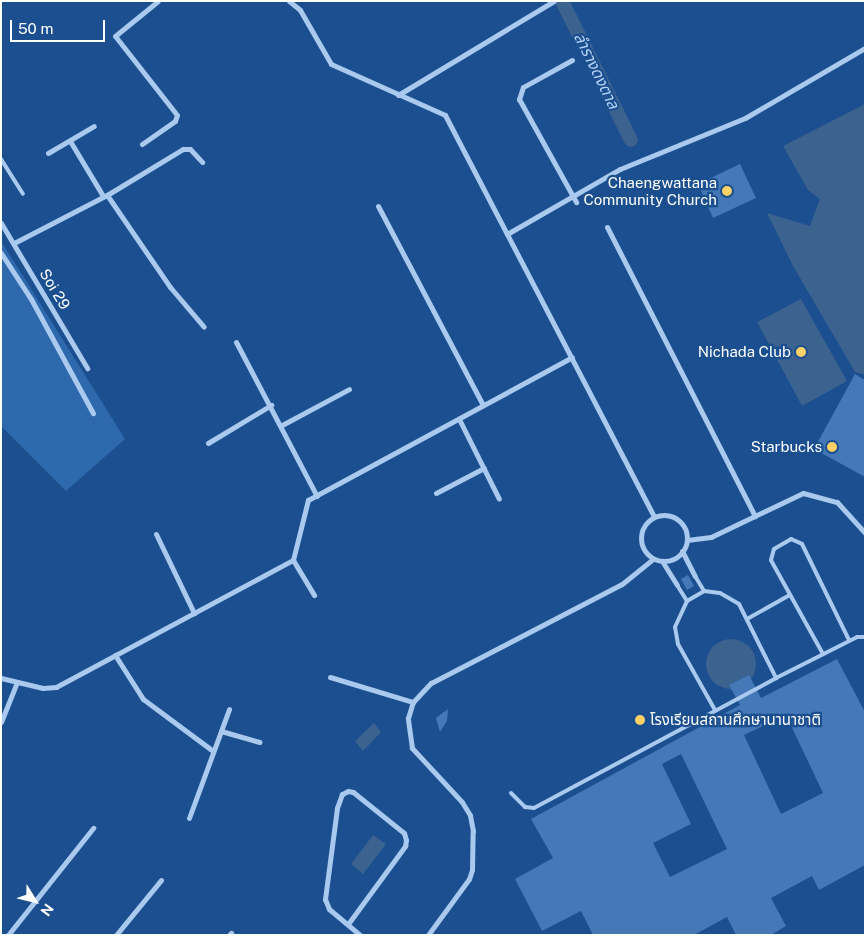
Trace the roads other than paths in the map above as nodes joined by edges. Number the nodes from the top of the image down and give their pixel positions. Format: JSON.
{"nodes":[{"id":1,"x":158,"y":1,"type":"edge"},
{"id":2,"x":289,"y":1,"type":"edge"},
{"id":3,"x":301,"y":1,"type":"edge"},
{"id":4,"x":554,"y":1,"type":"edge"},
{"id":5,"x":300,"y":10,"type":"junction"},
{"id":6,"x":865,"y":48,"type":"edge"},
{"id":7,"x":572,"y":60,"type":"dead end"},
{"id":8,"x":398,"y":95,"type":"junction"},
{"id":9,"x":94,"y":126,"type":"dead end"},
{"id":10,"x":70,"y":141,"type":"junction"},
{"id":11,"x":142,"y":144,"type":"dead end"},
{"id":12,"x":48,"y":153,"type":"dead end"},
{"id":13,"x":1,"y":159,"type":"edge"},
{"id":14,"x":202,"y":162,"type":"dead end"},
{"id":15,"x":23,"y":194,"type":"dead end"},
{"id":16,"x":572,"y":195,"type":"junction"},
{"id":17,"x":105,"y":196,"type":"junction"},
{"id":18,"x":576,"y":202,"type":"dead end"},
{"id":19,"x":378,"y":206,"type":"dead end"},
{"id":20,"x":1,"y":223,"type":"edge"},
{"id":21,"x":607,"y":227,"type":"dead end"},
{"id":22,"x":507,"y":234,"type":"junction"},
{"id":23,"x":14,"y":243,"type":"junction"},
{"id":24,"x":1,"y":253,"type":"edge"},
{"id":25,"x":204,"y":327,"type":"dead end"},
{"id":26,"x":236,"y":342,"type":"dead end"},
{"id":27,"x":572,"y":357,"type":"junction"},
{"id":28,"x":87,"y":368,"type":"dead end"},
{"id":29,"x":349,"y":389,"type":"dead end"},
{"id":30,"x":272,"y":405,"type":"junction"},
{"id":31,"x":483,"y":405,"type":"junction"},
{"id":32,"x":93,"y":413,"type":"dead end"},
{"id":33,"x":459,"y":419,"type":"junction"},
{"id":34,"x":282,"y":425,"type":"junction"},
{"id":35,"x":208,"y":443,"type":"dead end"},
{"id":36,"x":484,"y":468,"type":"junction"},
{"id":37,"x":436,"y":493,"type":"dead end"},
{"id":38,"x":317,"y":496,"type":"junction"},
{"id":39,"x":500,"y":499,"type":"dead end"},
{"id":40,"x":755,"y":516,"type":"junction"},
{"id":41,"x":654,"y":517,"type":"junction"},
{"id":42,"x":865,"y":533,"type":"edge"},
{"id":43,"x":156,"y":534,"type":"dead end"},
{"id":44,"x":687,"y":540,"type":"junction"},
{"id":45,"x":682,"y":551,"type":"junction"},
{"id":46,"x":653,"y":559,"type":"junction"},
{"id":47,"x":294,"y":560,"type":"junction"},
{"id":48,"x":662,"y":561,"type":"junction"},
{"id":49,"x":695,"y":576,"type":"joint"},
{"id":50,"x":677,"y":585,"type":"joint"},
{"id":51,"x":704,"y":591,"type":"junction"},
{"id":52,"x":314,"y":595,"type":"dead end"},
{"id":53,"x":790,"y":595,"type":"junction"},
{"id":54,"x":687,"y":601,"type":"junction"},
{"id":55,"x":194,"y":613,"type":"junction"},
{"id":56,"x":747,"y":619,"type":"junction"},
{"id":57,"x":865,"y":637,"type":"edge"},
{"id":58,"x":850,"y":640,"type":"junction"},
{"id":59,"x":823,"y":654,"type":"junction"},
{"id":60,"x":115,"y":655,"type":"junction"},
{"id":61,"x":330,"y":677,"type":"dead end"},
{"id":62,"x":1,"y":678,"type":"edge"},
{"id":63,"x":776,"y":678,"type":"junction"},
{"id":64,"x":17,"y":682,"type":"junction"},
{"id":65,"x":413,"y":702,"type":"junction"},
{"id":66,"x":229,"y":709,"type":"dead end"},
{"id":67,"x":715,"y":710,"type":"junction"},
{"id":68,"x":1,"y":722,"type":"edge"},
{"id":69,"x":221,"y":731,"type":"junction"},
{"id":70,"x":259,"y":742,"type":"dead end"},
{"id":71,"x":213,"y":751,"type":"junction"},
{"id":72,"x":511,"y":793,"type":"dead end"},
{"id":73,"x":189,"y":818,"type":"dead end"},
{"id":74,"x":93,"y":828,"type":"dead end"},
{"id":75,"x":161,"y":880,"type":"dead end"},
{"id":76,"x":348,"y":924,"type":"junction"},
{"id":77,"x":8,"y":935,"type":"edge"},
{"id":78,"x":116,"y":935,"type":"edge"},
{"id":79,"x":360,"y":935,"type":"edge"},
{"id":80,"x":428,"y":935,"type":"edge"}],
"edges":[{"from":1,"to":11,"type":"street"},
{"from":2,"to":5,"type":"street"},
{"from":3,"to":5,"type":"street"},
{"from":4,"to":8,"type":"street"},
{"from":5,"to":8,"type":"street"},
{"from":6,"to":16,"type":"street"},
{"from":7,"to":16,"type":"street"},
{"from":8,"to":22,"type":"street"},
{"from":9,"to":10,"type":"street"},
{"from":10,"to":12,"type":"street"},
{"from":10,"to":17,"type":"street"},
{"from":13,"to":15,"type":"lane"},
{"from":14,"to":17,"type":"street"},
{"from":16,"to":18,"type":"street"},
{"from":16,"to":22,"type":"street"},
{"from":17,"to":23,"type":"street"},
{"from":17,"to":25,"type":"street"},
{"from":19,"to":31,"type":"street"},
{"from":20,"to":23,"type":"street","name":"Soi 29"},
{"from":21,"to":40,"type":"street"},
{"from":22,"to":27,"type":"street"},
{"from":23,"to":28,"type":"street","name":"Soi 29"},
{"from":24,"to":32,"type":"street"},
{"from":26,"to":30,"type":"street"},
{"from":27,"to":31,"type":"street"},
{"from":27,"to":41,"type":"street"},
{"from":29,"to":34,"type":"street"},
{"from":30,"to":34,"type":"street"},
{"from":30,"to":35,"type":"street"},
{"from":31,"to":33,"type":"street"},
{"from":33,"to":36,"type":"street"},
{"from":33,"to":38,"type":"street"},
{"from":34,"to":38,"type":"street"},
{"from":36,"to":37,"type":"street"},
{"from":36,"to":39,"type":"street"},
{"from":38,"to":47,"type":"street"},
{"from":40,"to":42,"type":"street"},
{"from":40,"to":44,"type":"street"},
{"from":41,"to":44,"type":"street"},
{"from":41,"to":46,"type":"street"},
{"from":43,"to":55,"type":"street"},
{"from":44,"to":45,"type":"street"},
{"from":45,"to":48,"type":"street"},
{"from":45,"to":49,"type":"street"},
{"from":46,"to":48,"type":"street"},
{"from":46,"to":65,"type":"street"},
{"from":47,"to":52,"type":"street"},
{"from":47,"to":55,"type":"street"},
{"from":48,"to":50,"type":"street"},
{"from":49,"to":51,"type":"lane"},
{"from":50,"to":54,"type":"lane"},
{"from":51,"to":54,"type":"lane"},
{"from":51,"to":56,"type":"lane"},
{"from":53,"to":56,"type":"lane"},
{"from":53,"to":58,"type":"lane"},
{"from":53,"to":59,"type":"lane"},
{"from":54,"to":67,"type":"lane"},
{"from":55,"to":60,"type":"street"},
{"from":56,"to":63,"type":"lane"},
{"from":57,"to":58,"type":"lane"},
{"from":58,"to":59,"type":"lane"},
{"from":59,"to":63,"type":"lane"},
{"from":60,"to":64,"type":"street"},
{"from":60,"to":71,"type":"street"},
{"from":61,"to":65,"type":"street"},
{"from":62,"to":64,"type":"street"},
{"from":63,"to":67,"type":"lane"},
{"from":64,"to":68,"type":"street"},
{"from":65,"to":80,"type":"street"},
{"from":66,"to":69,"type":"street"},
{"from":67,"to":72,"type":"lane"},
{"from":69,"to":70,"type":"street"},
{"from":69,"to":71,"type":"street"},
{"from":71,"to":73,"type":"street"},
{"from":74,"to":77,"type":"street"},
{"from":75,"to":78,"type":"street"},
{"from":76,"to":76,"type":"street"},
{"from":76,"to":79,"type":"street"}]}
